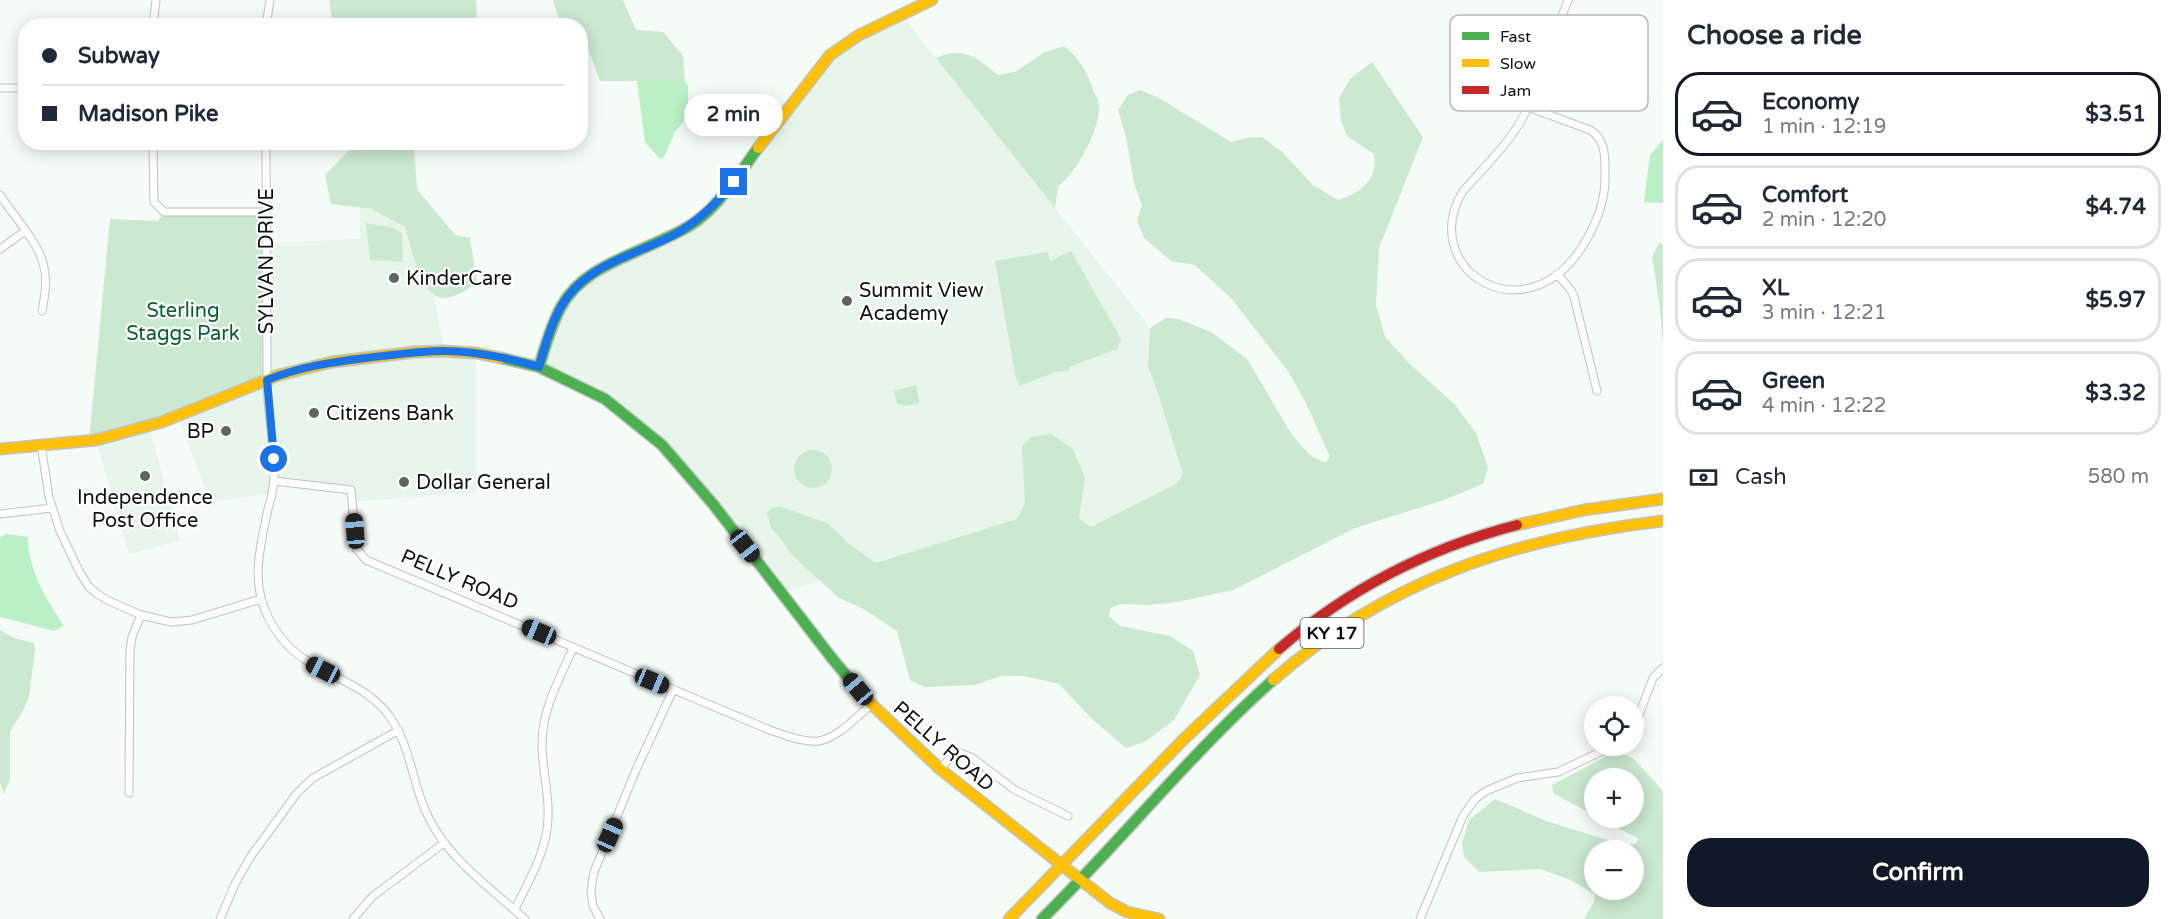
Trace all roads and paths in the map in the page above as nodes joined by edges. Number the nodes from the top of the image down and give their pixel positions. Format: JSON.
{"nodes":[{"id":1,"x":156,"y":0,"type":"edge"},
{"id":2,"x":270,"y":0,"type":"edge"},
{"id":3,"x":932,"y":0,"type":"edge"},
{"id":4,"x":1568,"y":0,"type":"edge"},
{"id":5,"x":1562,"y":15,"type":"edge"},
{"id":6,"x":154,"y":18,"type":"edge"},
{"id":7,"x":267,"y":18,"type":"edge"},
{"id":8,"x":0,"y":88,"type":"edge"},
{"id":9,"x":18,"y":88,"type":"edge"},
{"id":10,"x":1526,"y":111,"type":"edge"},
{"id":11,"x":1539,"y":111,"type":"edge"},
{"id":12,"x":153,"y":150,"type":"edge"},
{"id":13,"x":266,"y":150,"type":"edge"},
{"id":14,"x":0,"y":195,"type":"edge"},
{"id":15,"x":266,"y":212,"type":"junction"},
{"id":16,"x":25,"y":231,"type":"junction"},
{"id":17,"x":0,"y":249,"type":"edge"},
{"id":18,"x":1557,"y":274,"type":"junction"},
{"id":19,"x":42,"y":310,"type":"dead end"},
{"id":20,"x":539,"y":367,"type":"junction"},
{"id":21,"x":267,"y":380,"type":"junction"},
{"id":22,"x":1597,"y":391,"type":"dead end"},
{"id":23,"x":41,"y":446,"type":"junction"},
{"id":24,"x":0,"y":449,"type":"edge"},
{"id":25,"x":274,"y":481,"type":"junction"},
{"id":26,"x":1663,"y":499,"type":"edge"},
{"id":27,"x":52,"y":507,"type":"junction"},
{"id":28,"x":0,"y":514,"type":"edge"},
{"id":29,"x":1663,"y":521,"type":"edge"},
{"id":30,"x":261,"y":599,"type":"junction"},
{"id":31,"x":141,"y":615,"type":"junction"},
{"id":32,"x":573,"y":648,"type":"junction"},
{"id":33,"x":1663,"y":668,"type":"edge"},
{"id":34,"x":673,"y":690,"type":"junction"},
{"id":35,"x":1644,"y":702,"type":"edge"},
{"id":36,"x":871,"y":705,"type":"junction"},
{"id":37,"x":399,"y":730,"type":"junction"},
{"id":38,"x":1592,"y":756,"type":"edge"},
{"id":39,"x":940,"y":769,"type":"junction"},
{"id":40,"x":129,"y":793,"type":"dead end"},
{"id":41,"x":1068,"y":816,"type":"dead end"},
{"id":42,"x":444,"y":843,"type":"junction"},
{"id":43,"x":1061,"y":866,"type":"junction"},
{"id":44,"x":1081,"y":880,"type":"junction"},
{"id":45,"x":514,"y":909,"type":"junction"},
{"id":46,"x":220,"y":919,"type":"edge"},
{"id":47,"x":352,"y":919,"type":"edge"},
{"id":48,"x":525,"y":919,"type":"edge"},
{"id":49,"x":600,"y":919,"type":"edge"},
{"id":50,"x":1009,"y":919,"type":"edge"},
{"id":51,"x":1042,"y":919,"type":"edge"},
{"id":52,"x":1159,"y":919,"type":"edge"},
{"id":53,"x":1419,"y":919,"type":"edge"}],
"edges":[{"from":1,"to":6,"type":"street"},
{"from":2,"to":7,"type":"street"},
{"from":3,"to":20,"type":"main road"},
{"from":4,"to":5,"type":"street"},
{"from":8,"to":9,"type":"street"},
{"from":10,"to":18,"type":"street"},
{"from":11,"to":18,"type":"street"},
{"from":12,"to":15,"type":"street"},
{"from":13,"to":15,"type":"street","name":"SYLVAN DRIVE"},
{"from":14,"to":16,"type":"street"},
{"from":15,"to":21,"type":"street","name":"SYLVAN DRIVE"},
{"from":16,"to":17,"type":"street"},
{"from":16,"to":19,"type":"street"},
{"from":18,"to":22,"type":"street"},
{"from":20,"to":21,"type":"main road"},
{"from":20,"to":36,"type":"main road"},
{"from":21,"to":23,"type":"main road"},
{"from":21,"to":25,"type":"street","name":"SYLVAN DRIVE"},
{"from":23,"to":24,"type":"main road"},
{"from":23,"to":27,"type":"street"},
{"from":25,"to":30,"type":"street","name":"SYLVAN DRIVE"},
{"from":25,"to":32,"type":"street","name":"PELLY ROAD"},
{"from":26,"to":43,"type":"main road","number":"KY 17"},
{"from":27,"to":28,"type":"street"},
{"from":27,"to":31,"type":"street"},
{"from":29,"to":44,"type":"main road","number":"KY 17"},
{"from":30,"to":31,"type":"street"},
{"from":30,"to":37,"type":"street","name":"SYLVAN DRIVE"},
{"from":31,"to":40,"type":"street"},
{"from":32,"to":34,"type":"street","name":"PELLY ROAD"},
{"from":32,"to":45,"type":"street"},
{"from":33,"to":35,"type":"street"},
{"from":34,"to":36,"type":"street","name":"PELLY ROAD"},
{"from":34,"to":49,"type":"street"},
{"from":36,"to":39,"type":"main road","name":"PELLY ROAD"},
{"from":37,"to":42,"type":"street","name":"SYLVAN DRIVE"},
{"from":37,"to":46,"type":"street"},
{"from":38,"to":53,"type":"street"},
{"from":39,"to":41,"type":"street"},
{"from":39,"to":43,"type":"main road","name":"PELLY ROAD"},
{"from":42,"to":45,"type":"street","name":"SYLVAN DRIVE"},
{"from":42,"to":47,"type":"street"},
{"from":43,"to":44,"type":"main road","name":"PELLY ROAD"},
{"from":43,"to":50,"type":"main road","number":"KY 17"},
{"from":44,"to":51,"type":"main road","number":"KY 17"},
{"from":44,"to":52,"type":"main road","name":"PELLY ROAD"},
{"from":45,"to":48,"type":"street","name":"SYLVAN DRIVE"}]}
